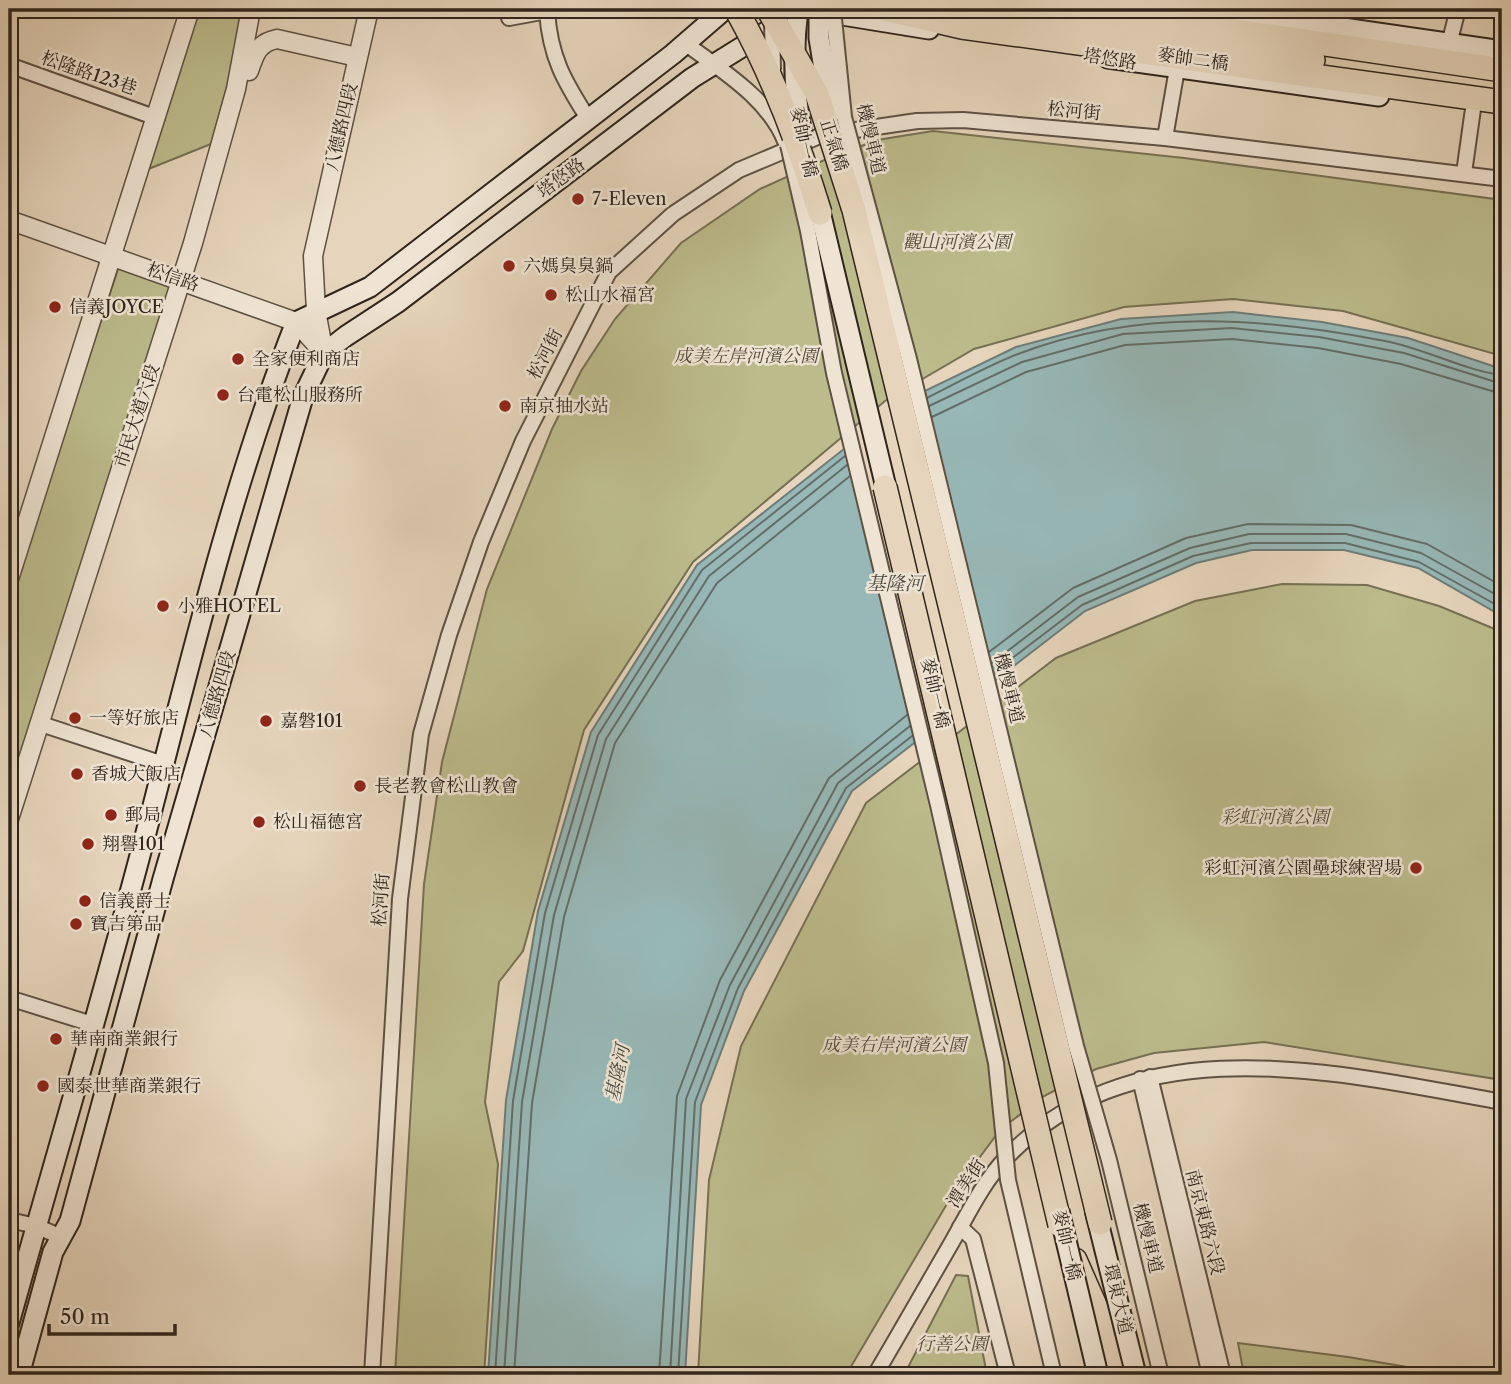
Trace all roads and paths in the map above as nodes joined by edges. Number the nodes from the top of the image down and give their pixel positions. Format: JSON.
{"nodes":[{"id":1,"x":190,"y":9,"type":"edge"},
{"id":2,"x":251,"y":9,"type":"edge"},
{"id":3,"x":369,"y":9,"type":"edge"},
{"id":4,"x":508,"y":9,"type":"edge"},
{"id":5,"x":725,"y":9,"type":"edge"},
{"id":6,"x":736,"y":9,"type":"edge"},
{"id":7,"x":770,"y":9,"type":"edge"},
{"id":8,"x":802,"y":9,"type":"edge"},
{"id":9,"x":819,"y":9,"type":"edge"},
{"id":10,"x":833,"y":9,"type":"edge"},
{"id":11,"x":885,"y":9,"type":"edge"},
{"id":12,"x":960,"y":9,"type":"edge"},
{"id":13,"x":1086,"y":9,"type":"edge"},
{"id":14,"x":1213,"y":9,"type":"edge"},
{"id":15,"x":1458,"y":9,"type":"edge"},
{"id":16,"x":685,"y":43,"type":"junction"},
{"id":17,"x":1450,"y":44,"type":"junction"},
{"id":18,"x":1502,"y":51,"type":"edge"},
{"id":19,"x":357,"y":57,"type":"junction"},
{"id":20,"x":9,"y":65,"type":"edge"},
{"id":21,"x":714,"y":65,"type":"junction"},
{"id":22,"x":1177,"y":69,"type":"junction"},
{"id":23,"x":1502,"y":70,"type":"edge"},
{"id":24,"x":1502,"y":88,"type":"edge"},
{"id":25,"x":1502,"y":102,"type":"edge"},
{"id":26,"x":1473,"y":109,"type":"junction"},
{"id":27,"x":1502,"y":112,"type":"edge"},
{"id":28,"x":157,"y":118,"type":"junction"},
{"id":29,"x":589,"y":120,"type":"junction"},
{"id":30,"x":1165,"y":138,"type":"junction"},
{"id":31,"x":788,"y":149,"type":"junction"},
{"id":32,"x":214,"y":166,"type":"junction"},
{"id":33,"x":1464,"y":173,"type":"junction"},
{"id":34,"x":1502,"y":179,"type":"edge"},
{"id":35,"x":854,"y":210,"type":"joint"},
{"id":36,"x":820,"y":214,"type":"joint"},
{"id":37,"x":9,"y":220,"type":"edge"},
{"id":38,"x":114,"y":256,"type":"junction"},
{"id":39,"x":180,"y":279,"type":"junction"},
{"id":40,"x":316,"y":312,"type":"junction"},
{"id":41,"x":296,"y":321,"type":"junction"},
{"id":42,"x":324,"y":353,"type":"junction"},
{"id":43,"x":9,"y":579,"type":"edge"},
{"id":44,"x":41,"y":724,"type":"junction"},
{"id":45,"x":163,"y":764,"type":"junction"},
{"id":46,"x":9,"y":819,"type":"edge"},
{"id":47,"x":9,"y":998,"type":"edge"},
{"id":48,"x":92,"y":1024,"type":"junction"},
{"id":49,"x":1145,"y":1078,"type":"junction"},
{"id":50,"x":1502,"y":1102,"type":"edge"},
{"id":51,"x":9,"y":1220,"type":"edge"},
{"id":52,"x":1100,"y":1223,"type":"junction"},
{"id":53,"x":1060,"y":1225,"type":"junction"},
{"id":54,"x":36,"y":1226,"type":"junction"},
{"id":55,"x":960,"y":1227,"type":"junction"},
{"id":56,"x":61,"y":1237,"type":"junction"},
{"id":57,"x":9,"y":1323,"type":"edge"},
{"id":58,"x":1105,"y":1328,"type":"junction"},
{"id":59,"x":19,"y":1375,"type":"edge"},
{"id":60,"x":372,"y":1375,"type":"edge"},
{"id":61,"x":875,"y":1375,"type":"edge"},
{"id":62,"x":1008,"y":1375,"type":"edge"},
{"id":63,"x":1054,"y":1375,"type":"edge"},
{"id":64,"x":1097,"y":1375,"type":"edge"},
{"id":65,"x":1116,"y":1375,"type":"edge"},
{"id":66,"x":1136,"y":1375,"type":"edge"},
{"id":67,"x":1161,"y":1375,"type":"edge"},
{"id":68,"x":1210,"y":1375,"type":"edge"},
{"id":69,"x":1223,"y":1375,"type":"edge"}],
"edges":[{"from":1,"to":28,"type":"street"},
{"from":2,"to":32,"type":"street","name":"市民大道六段"},
{"from":3,"to":19,"type":"street","name":"八德路四段"},
{"from":4,"to":29,"type":"street"},
{"from":5,"to":16,"type":"main road","name":"塔悠路"},
{"from":6,"to":36,"type":"highway","name":"正氣橋","bridge":true},
{"from":7,"to":35,"type":"highway","name":"正氣橋","bridge":true},
{"from":7,"to":63,"type":"street","bridge":true},
{"from":8,"to":21,"type":"main road","name":"塔悠路"},
{"from":8,"to":22,"type":"main road","name":"塔悠路"},
{"from":8,"to":64,"type":"main road","name":"麥帥一橋","bridge":true},
{"from":9,"to":66,"type":"main road","name":"麥帥一橋","bridge":true},
{"from":10,"to":67,"type":"street","name":"機慢車道","bridge":true},
{"from":11,"to":25,"type":"highway","name":"麥帥二橋"},
{"from":12,"to":24,"type":"highway"},
{"from":13,"to":23,"type":"highway","name":"麥帥二橋"},
{"from":14,"to":17,"type":"main road"},
{"from":15,"to":17,"type":"street"},
{"from":16,"to":21,"type":"street"},
{"from":16,"to":29,"type":"main road","name":"塔悠路"},
{"from":17,"to":18,"type":"main road"},
{"from":19,"to":32,"type":"street"},
{"from":19,"to":40,"type":"street","name":"八德路四段"},
{"from":20,"to":28,"type":"street","name":"松隆路123巷"},
{"from":21,"to":31,"type":"street"},
{"from":21,"to":42,"type":"main road","name":"塔悠路"},
{"from":22,"to":26,"type":"main road","name":"塔悠路"},
{"from":22,"to":30,"type":"street"},
{"from":26,"to":27,"type":"main road","name":"塔悠路"},
{"from":26,"to":33,"type":"street"},
{"from":28,"to":38,"type":"street"},
{"from":29,"to":40,"type":"main road","name":"塔悠路"},
{"from":30,"to":31,"type":"street","name":"松河街"},
{"from":30,"to":33,"type":"street","name":"松河街"},
{"from":31,"to":60,"type":"street","name":"松河街"},
{"from":32,"to":39,"type":"street","name":"市民大道六段"},
{"from":33,"to":34,"type":"street","name":"松河街"},
{"from":35,"to":52,"type":"highway","name":"麥帥一橋","bridge":true},
{"from":36,"to":53,"type":"highway","name":"麥帥一橋","bridge":true},
{"from":37,"to":38,"type":"street","name":"松信路"},
{"from":38,"to":39,"type":"street","name":"松信路"},
{"from":38,"to":43,"type":"street"},
{"from":39,"to":41,"type":"street","name":"松信路"},
{"from":39,"to":44,"type":"street","name":"市民大道六段"},
{"from":40,"to":41,"type":"main road","name":"塔悠路"},
{"from":40,"to":42,"type":"street","name":"八德路四段"},
{"from":41,"to":42,"type":"street","name":"松信路"},
{"from":41,"to":45,"type":"main road","name":"八德路四段"},
{"from":42,"to":56,"type":"main road","name":"八德路四段"},
{"from":44,"to":45,"type":"street"},
{"from":44,"to":46,"type":"street","name":"市民大道六段"},
{"from":45,"to":48,"type":"main road","name":"八德路四段"},
{"from":47,"to":48,"type":"street"},
{"from":48,"to":54,"type":"main road","name":"八德路四段"},
{"from":49,"to":50,"type":"street","name":"潭美街"},
{"from":49,"to":55,"type":"street","name":"潭美街"},
{"from":49,"to":68,"type":"street","name":"機慢車道"},
{"from":49,"to":69,"type":"street","name":"南京東路六段"},
{"from":51,"to":54,"type":"street"},
{"from":52,"to":58,"type":"highway","bridge":true},
{"from":52,"to":66,"type":"highway","name":"環東大道","bridge":true},
{"from":53,"to":58,"type":"highway","bridge":true},
{"from":53,"to":64,"type":"highway","bridge":true},
{"from":54,"to":56,"type":"street"},
{"from":54,"to":57,"type":"main road","name":"八德路四段"},
{"from":55,"to":61,"type":"street","name":"潭美街"},
{"from":55,"to":62,"type":"street"},
{"from":56,"to":59,"type":"main road","name":"八德路四段"},
{"from":58,"to":65,"type":"highway"}]}
